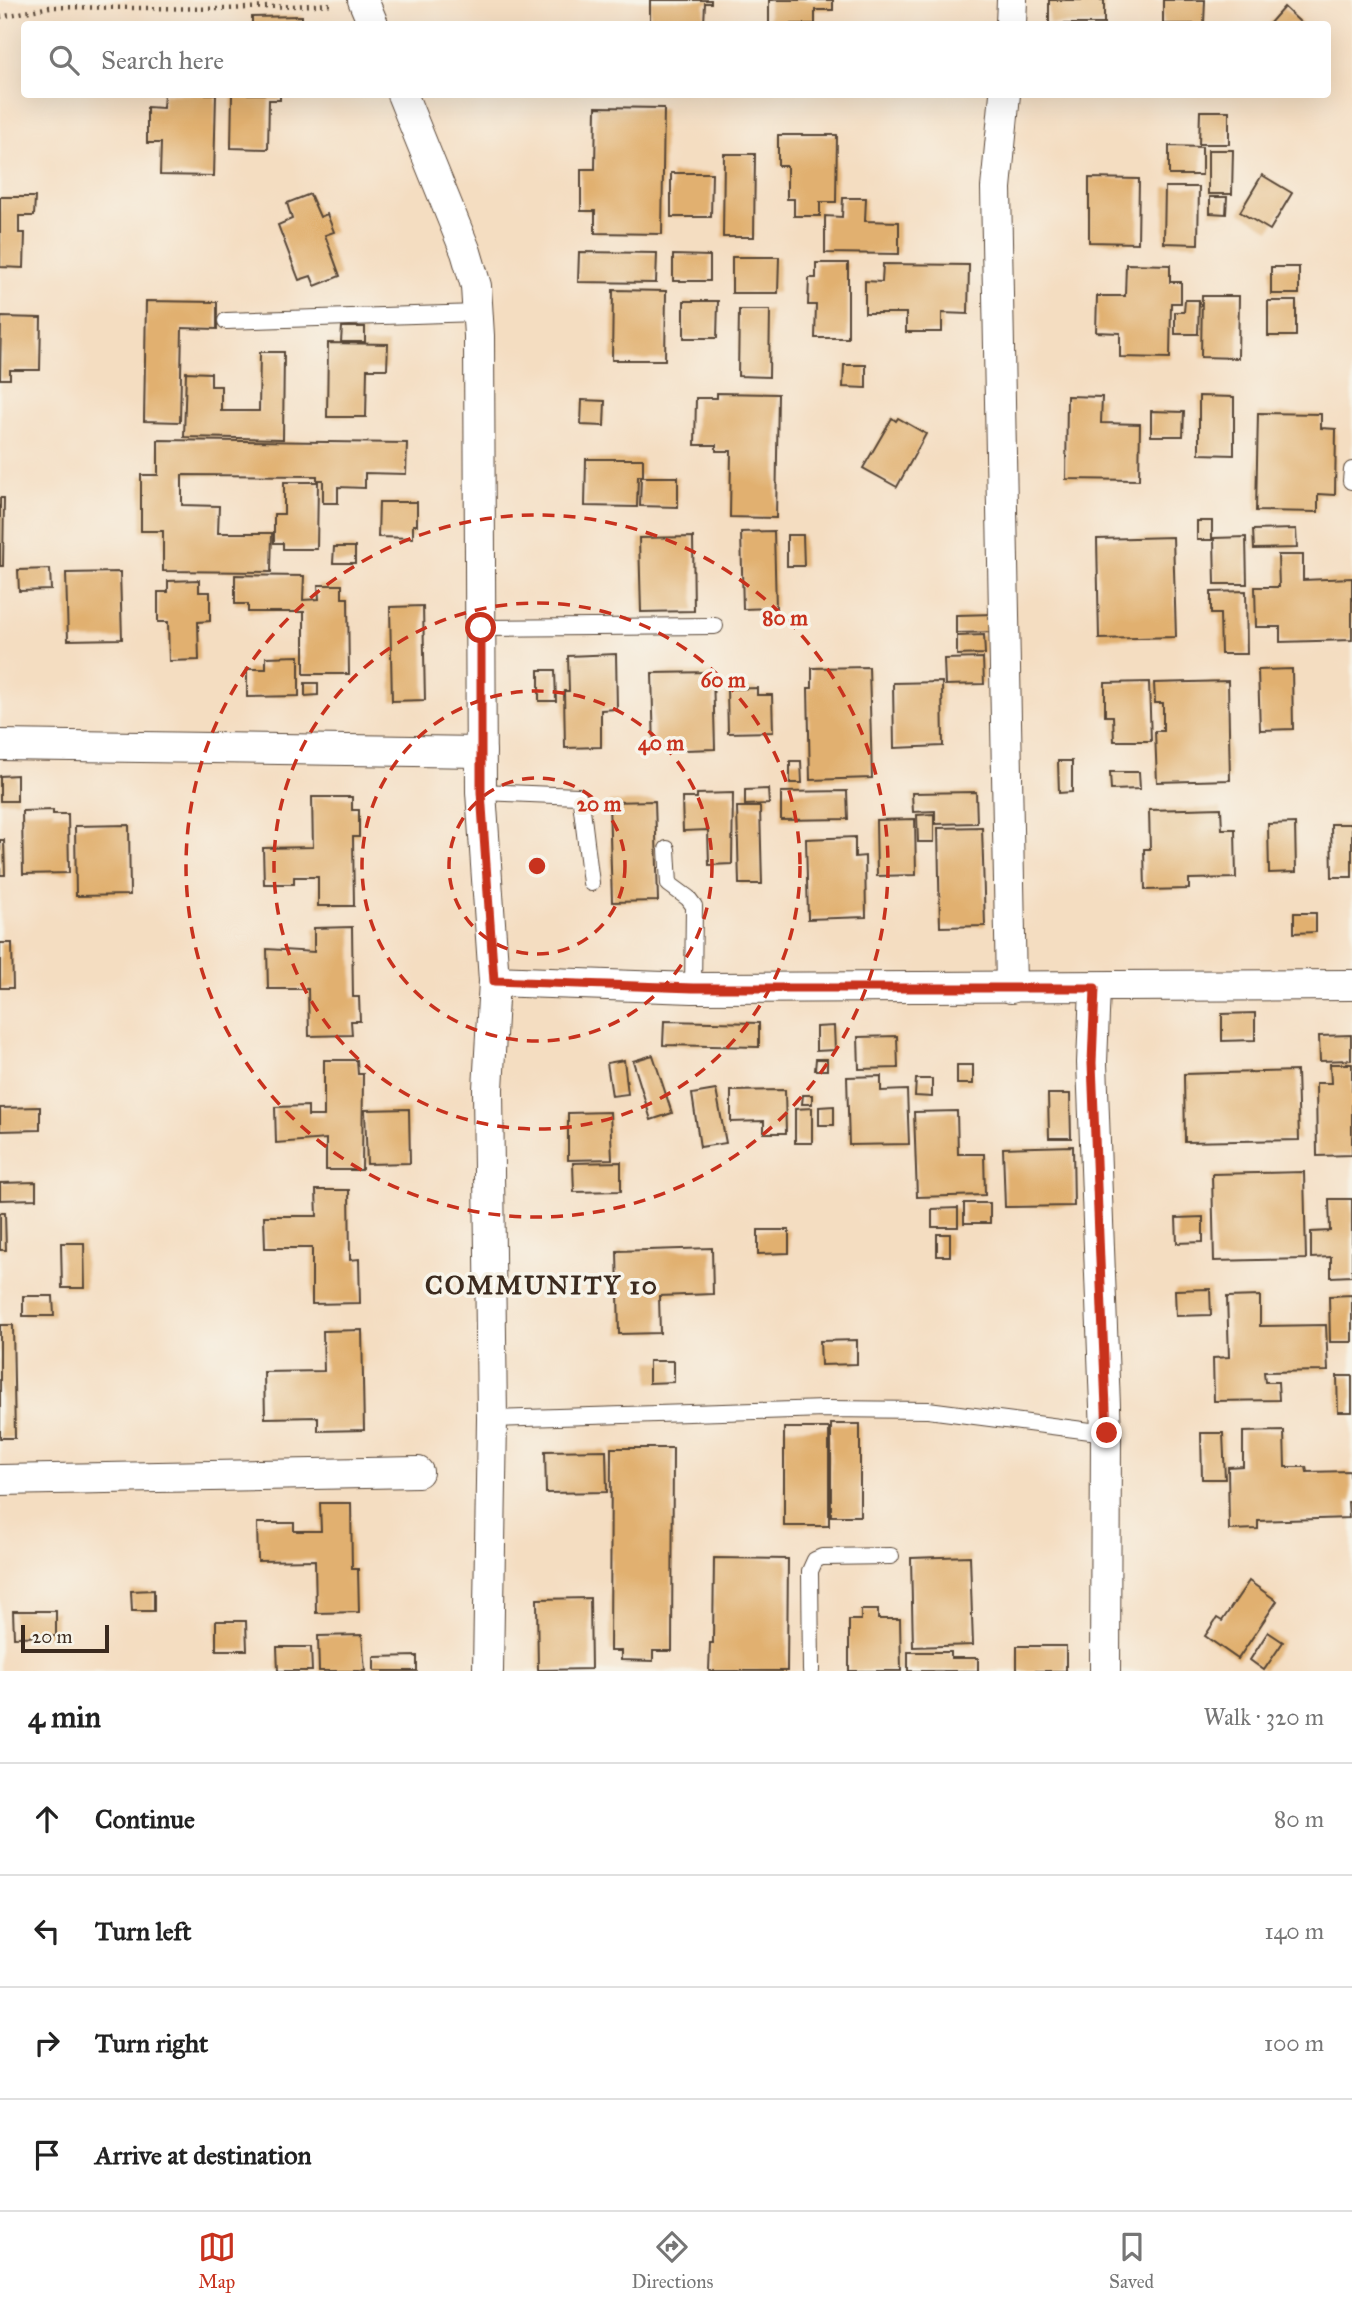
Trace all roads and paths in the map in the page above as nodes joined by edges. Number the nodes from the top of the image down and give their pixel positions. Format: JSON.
{"nodes":[{"id":1,"x":1012,"y":0,"type":"edge"},
{"id":2,"x":367,"y":9,"type":"edge"},
{"id":3,"x":0,"y":17,"type":"edge"},
{"id":4,"x":1011,"y":21,"type":"edge"},
{"id":5,"x":404,"y":98,"type":"edge"},
{"id":6,"x":1005,"y":98,"type":"edge"},
{"id":7,"x":478,"y":313,"type":"junction"},
{"id":8,"x":226,"y":321,"type":"dead end"},
{"id":9,"x":1352,"y":470,"type":"edge"},
{"id":10,"x":1351,"y":481,"type":"edge"},
{"id":11,"x":715,"y":626,"type":"dead end"},
{"id":12,"x":481,"y":628,"type":"junction"},
{"id":13,"x":0,"y":745,"type":"edge"},
{"id":14,"x":481,"y":752,"type":"junction"},
{"id":15,"x":481,"y":792,"type":"junction"},
{"id":16,"x":667,"y":849,"type":"dead end"},
{"id":17,"x":591,"y":883,"type":"dead end"},
{"id":18,"x":494,"y":981,"type":"junction"},
{"id":19,"x":1352,"y":985,"type":"edge"},
{"id":20,"x":693,"y":988,"type":"junction"},
{"id":21,"x":1011,"y":988,"type":"junction"},
{"id":22,"x":1095,"y":988,"type":"junction"},
{"id":23,"x":492,"y":1419,"type":"junction"},
{"id":24,"x":1107,"y":1433,"type":"junction"},
{"id":25,"x":418,"y":1472,"type":"dead end"},
{"id":26,"x":0,"y":1480,"type":"edge"},
{"id":27,"x":891,"y":1556,"type":"dead end"},
{"id":28,"x":488,"y":1671,"type":"edge"},
{"id":29,"x":811,"y":1671,"type":"edge"},
{"id":30,"x":1105,"y":1671,"type":"edge"}],
"edges":[{"from":1,"to":4,"type":"street"},
{"from":2,"to":3,"type":"path"},
{"from":5,"to":7,"type":"street"},
{"from":6,"to":21,"type":"street"},
{"from":7,"to":8,"type":"lane"},
{"from":7,"to":12,"type":"street"},
{"from":9,"to":10,"type":"lane"},
{"from":11,"to":12,"type":"lane"},
{"from":12,"to":14,"type":"street"},
{"from":13,"to":14,"type":"street"},
{"from":14,"to":15,"type":"street"},
{"from":15,"to":17,"type":"lane"},
{"from":15,"to":18,"type":"street"},
{"from":16,"to":20,"type":"lane"},
{"from":18,"to":20,"type":"street"},
{"from":18,"to":23,"type":"street"},
{"from":19,"to":22,"type":"street"},
{"from":20,"to":21,"type":"street"},
{"from":21,"to":22,"type":"street"},
{"from":22,"to":24,"type":"street"},
{"from":23,"to":24,"type":"lane"},
{"from":23,"to":28,"type":"street"},
{"from":24,"to":30,"type":"street"},
{"from":25,"to":26,"type":"street"},
{"from":27,"to":29,"type":"lane"}]}
